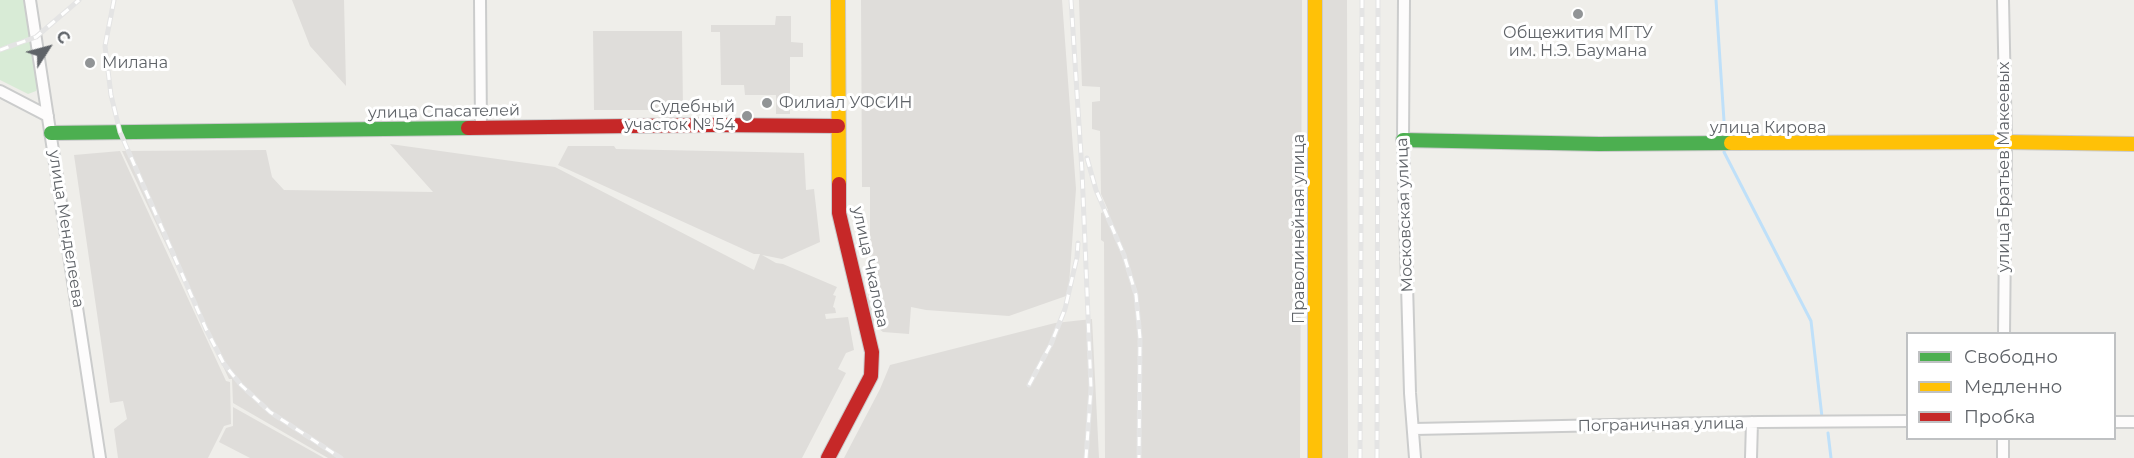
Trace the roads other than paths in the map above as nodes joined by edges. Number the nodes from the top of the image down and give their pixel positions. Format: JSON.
{"nodes":[{"id":1,"x":30,"y":0,"type":"edge"},
{"id":2,"x":480,"y":0,"type":"edge"},
{"id":3,"x":838,"y":0,"type":"edge"},
{"id":4,"x":1315,"y":0,"type":"edge"},
{"id":5,"x":1404,"y":0,"type":"edge"},
{"id":6,"x":2003,"y":0,"type":"edge"},
{"id":7,"x":0,"y":92,"type":"edge"},
{"id":8,"x":48,"y":116,"type":"junction"},
{"id":9,"x":838,"y":126,"type":"junction"},
{"id":10,"x":481,"y":128,"type":"junction"},
{"id":11,"x":51,"y":133,"type":"junction"},
{"id":12,"x":1403,"y":140,"type":"junction"},
{"id":13,"x":2006,"y":142,"type":"junction"},
{"id":14,"x":2134,"y":144,"type":"edge"},
{"id":15,"x":2004,"y":332,"type":"edge"},
{"id":16,"x":1906,"y":421,"type":"edge"},
{"id":17,"x":1752,"y":422,"type":"junction"},
{"id":18,"x":2116,"y":422,"type":"edge"},
{"id":19,"x":2134,"y":422,"type":"edge"},
{"id":20,"x":1414,"y":429,"type":"junction"},
{"id":21,"x":2003,"y":440,"type":"edge"},
{"id":22,"x":100,"y":458,"type":"edge"},
{"id":23,"x":828,"y":458,"type":"edge"},
{"id":24,"x":1315,"y":458,"type":"edge"},
{"id":25,"x":1415,"y":458,"type":"edge"},
{"id":26,"x":1751,"y":458,"type":"edge"},
{"id":27,"x":2003,"y":458,"type":"edge"}],
"edges":[{"from":1,"to":8,"type":"street","name":"улица Менделеева"},
{"from":2,"to":10,"type":"street"},
{"from":3,"to":9,"type":"street","name":"улица Чкалова"},
{"from":4,"to":24,"type":"street","name":"Праволинейная улица"},
{"from":5,"to":12,"type":"street","name":"Московская улица"},
{"from":6,"to":13,"type":"street","name":"улица Братьев Макеевых"},
{"from":7,"to":8,"type":"street"},
{"from":8,"to":11,"type":"street","name":"улица Менделеева"},
{"from":9,"to":10,"type":"street","name":"улица Спасателей"},
{"from":9,"to":23,"type":"street","name":"улица Чкалова"},
{"from":10,"to":11,"type":"street","name":"улица Спасателей"},
{"from":11,"to":22,"type":"street","name":"улица Менделеева"},
{"from":12,"to":13,"type":"street","name":"улица Кирова"},
{"from":12,"to":20,"type":"street","name":"Московская улица"},
{"from":13,"to":14,"type":"street","name":"улица Кирова"},
{"from":13,"to":15,"type":"street","name":"улица Братьев Макеевых"},
{"from":16,"to":17,"type":"street","name":"Пограничная улица"},
{"from":17,"to":20,"type":"street","name":"Пограничная улица"},
{"from":17,"to":26,"type":"street"},
{"from":18,"to":19,"type":"street"},
{"from":20,"to":25,"type":"street","name":"Московская улица"},
{"from":21,"to":27,"type":"street"}]}
